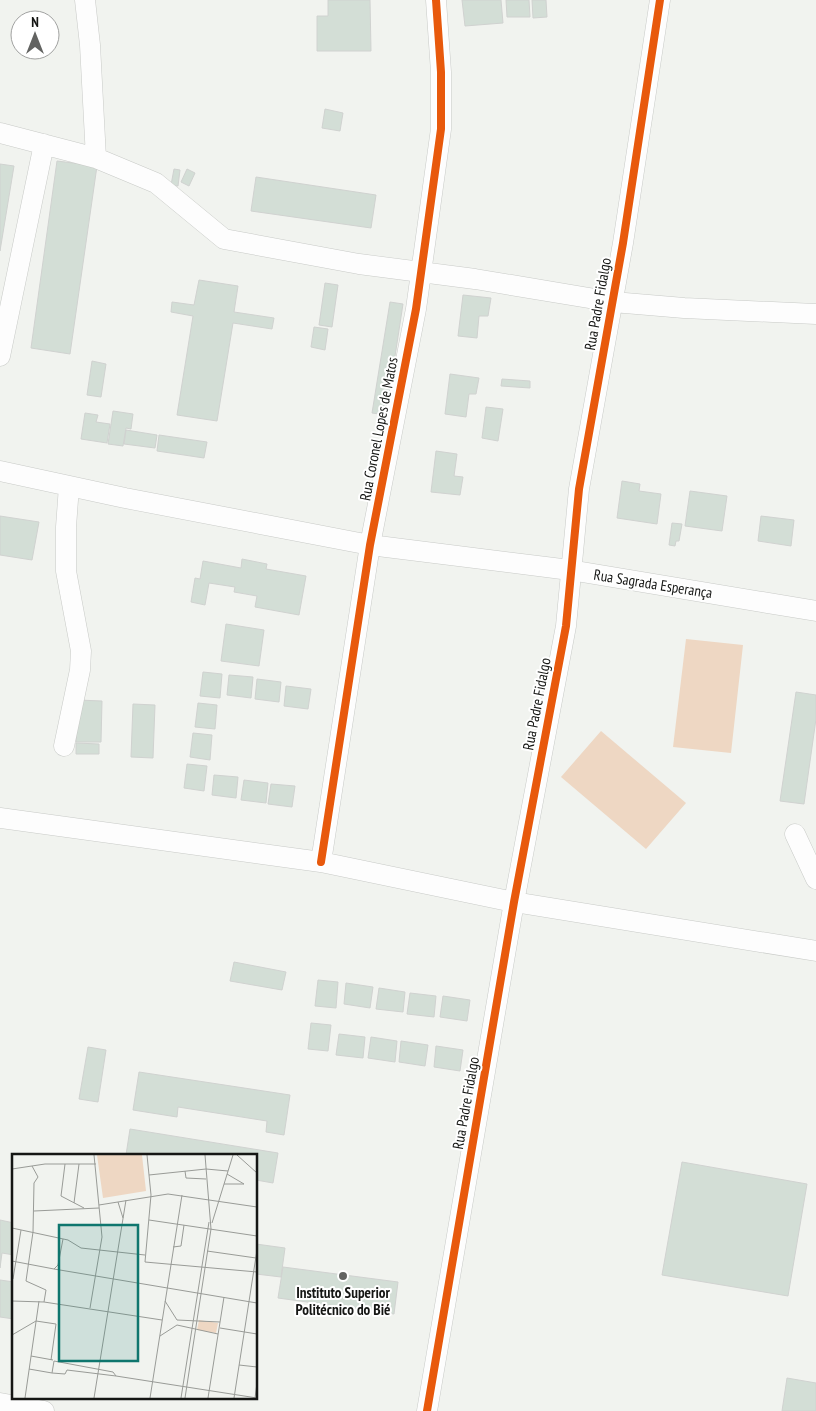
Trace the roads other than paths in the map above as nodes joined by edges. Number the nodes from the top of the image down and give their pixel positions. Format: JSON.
{"nodes":[{"id":1,"x":85,"y":0,"type":"edge"},
{"id":2,"x":436,"y":0,"type":"edge"},
{"id":3,"x":660,"y":0,"type":"edge"},
{"id":4,"x":0,"y":133,"type":"edge"},
{"id":5,"x":44,"y":144,"type":"junction"},
{"id":6,"x":96,"y":158,"type":"junction"},
{"id":7,"x":420,"y":271,"type":"junction"},
{"id":8,"x":613,"y":302,"type":"junction"},
{"id":9,"x":816,"y":314,"type":"edge"},
{"id":10,"x":0,"y":356,"type":"edge"},
{"id":11,"x":0,"y":471,"type":"edge"},
{"id":12,"x":69,"y":486,"type":"junction"},
{"id":13,"x":370,"y":545,"type":"junction"},
{"id":14,"x":570,"y":570,"type":"junction"},
{"id":15,"x":816,"y":611,"type":"edge"},
{"id":16,"x":64,"y":746,"type":"dead end"},
{"id":17,"x":0,"y":818,"type":"edge"},
{"id":18,"x":795,"y":834,"type":"dead end"},
{"id":19,"x":321,"y":862,"type":"junction"},
{"id":20,"x":816,"y":879,"type":"edge"},
{"id":21,"x":514,"y":902,"type":"junction"},
{"id":22,"x":816,"y":951,"type":"edge"},
{"id":23,"x":0,"y":1403,"type":"edge"},
{"id":24,"x":44,"y":1411,"type":"edge"},
{"id":25,"x":427,"y":1411,"type":"edge"}],
"edges":[{"from":1,"to":6,"type":"street"},
{"from":2,"to":7,"type":"street","name":"Rua Coronel Lopes de Matos"},
{"from":3,"to":8,"type":"street","name":"Rua Padre Fidalgo"},
{"from":4,"to":5,"type":"street"},
{"from":5,"to":6,"type":"street"},
{"from":5,"to":10,"type":"street"},
{"from":6,"to":7,"type":"street"},
{"from":7,"to":8,"type":"street"},
{"from":7,"to":13,"type":"street","name":"Rua Coronel Lopes de Matos"},
{"from":8,"to":9,"type":"street"},
{"from":8,"to":14,"type":"street","name":"Rua Padre Fidalgo"},
{"from":11,"to":12,"type":"street","name":"Rua Sagrada Esperança"},
{"from":12,"to":13,"type":"street","name":"Rua Sagrada Esperança"},
{"from":12,"to":16,"type":"street"},
{"from":13,"to":14,"type":"street","name":"Rua Sagrada Esperança"},
{"from":13,"to":19,"type":"street","name":"Rua Coronel Lopes de Matos"},
{"from":14,"to":15,"type":"street","name":"Rua Sagrada Esperança"},
{"from":14,"to":21,"type":"street","name":"Rua Padre Fidalgo"},
{"from":17,"to":19,"type":"street"},
{"from":18,"to":20,"type":"street"},
{"from":19,"to":21,"type":"street"},
{"from":21,"to":22,"type":"street"},
{"from":21,"to":25,"type":"street","name":"Rua Padre Fidalgo"},
{"from":23,"to":24,"type":"street"}]}
